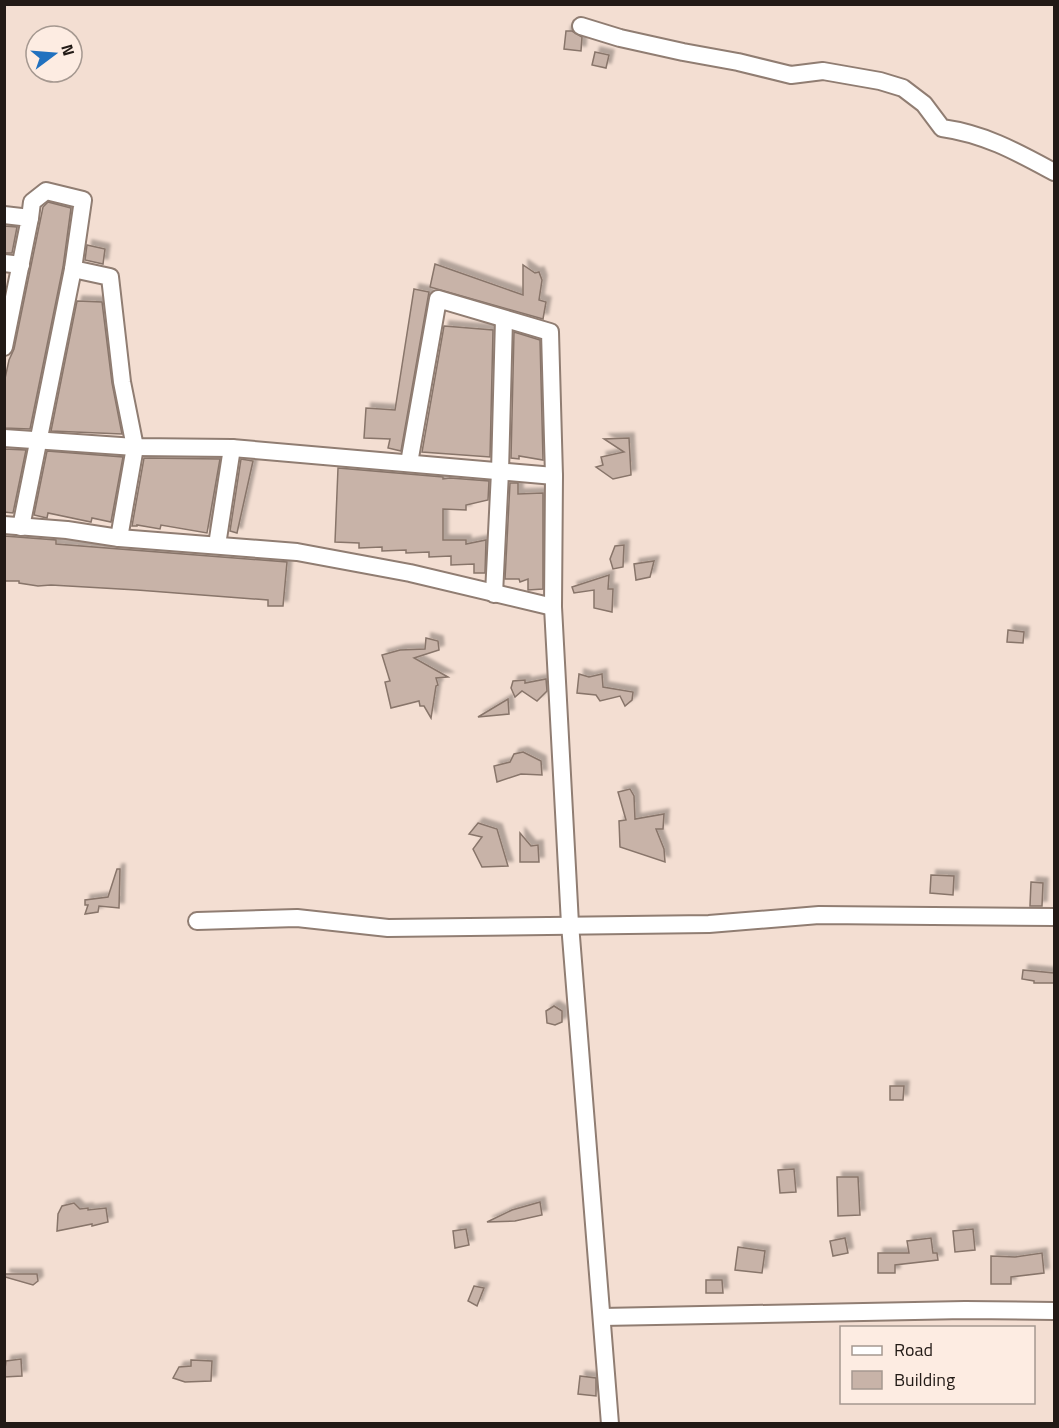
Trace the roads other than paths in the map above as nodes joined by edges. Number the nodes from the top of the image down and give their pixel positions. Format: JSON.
{"nodes":[{"id":1,"x":581,"y":26,"type":"dead end"},
{"id":2,"x":1054,"y":172,"type":"edge"},
{"id":3,"x":4,"y":215,"type":"edge"},
{"id":4,"x":30,"y":218,"type":"junction"},
{"id":5,"x":13,"y":265,"type":"edge"},
{"id":6,"x":73,"y":269,"type":"junction"},
{"id":7,"x":8,"y":314,"type":"edge"},
{"id":8,"x":504,"y":319,"type":"junction"},
{"id":9,"x":4,"y":347,"type":"edge"},
{"id":10,"x":4,"y":438,"type":"edge"},
{"id":11,"x":38,"y":441,"type":"junction"},
{"id":12,"x":135,"y":447,"type":"junction"},
{"id":13,"x":232,"y":448,"type":"junction"},
{"id":14,"x":409,"y":463,"type":"junction"},
{"id":15,"x":500,"y":472,"type":"junction"},
{"id":16,"x":554,"y":476,"type":"junction"},
{"id":17,"x":13,"y":526,"type":"edge"},
{"id":18,"x":119,"y":538,"type":"junction"},
{"id":19,"x":217,"y":544,"type":"junction"},
{"id":20,"x":494,"y":594,"type":"junction"},
{"id":21,"x":553,"y":607,"type":"junction"},
{"id":22,"x":1054,"y":917,"type":"edge"},
{"id":23,"x":197,"y":921,"type":"dead end"},
{"id":24,"x":570,"y":924,"type":"junction"},
{"id":25,"x":1054,"y":1311,"type":"edge"},
{"id":26,"x":602,"y":1317,"type":"junction"},
{"id":27,"x":610,"y":1424,"type":"edge"}],
"edges":[{"from":1,"to":2,"type":"street"},
{"from":3,"to":4,"type":"street"},
{"from":4,"to":5,"type":"street"},
{"from":4,"to":6,"type":"street"},
{"from":5,"to":7,"type":"street"},
{"from":6,"to":11,"type":"street"},
{"from":6,"to":12,"type":"street"},
{"from":7,"to":9,"type":"street"},
{"from":8,"to":14,"type":"street"},
{"from":8,"to":15,"type":"street"},
{"from":8,"to":16,"type":"street"},
{"from":10,"to":11,"type":"street"},
{"from":11,"to":12,"type":"street"},
{"from":11,"to":17,"type":"street"},
{"from":12,"to":13,"type":"street"},
{"from":12,"to":18,"type":"street"},
{"from":13,"to":14,"type":"street"},
{"from":13,"to":19,"type":"street"},
{"from":14,"to":15,"type":"street"},
{"from":15,"to":16,"type":"street"},
{"from":15,"to":20,"type":"street"},
{"from":16,"to":21,"type":"street"},
{"from":17,"to":18,"type":"street"},
{"from":18,"to":19,"type":"street"},
{"from":19,"to":20,"type":"street"},
{"from":20,"to":21,"type":"street"},
{"from":21,"to":24,"type":"street"},
{"from":22,"to":24,"type":"street"},
{"from":23,"to":24,"type":"street"},
{"from":24,"to":26,"type":"street"},
{"from":25,"to":26,"type":"street"},
{"from":26,"to":27,"type":"street"}]}
